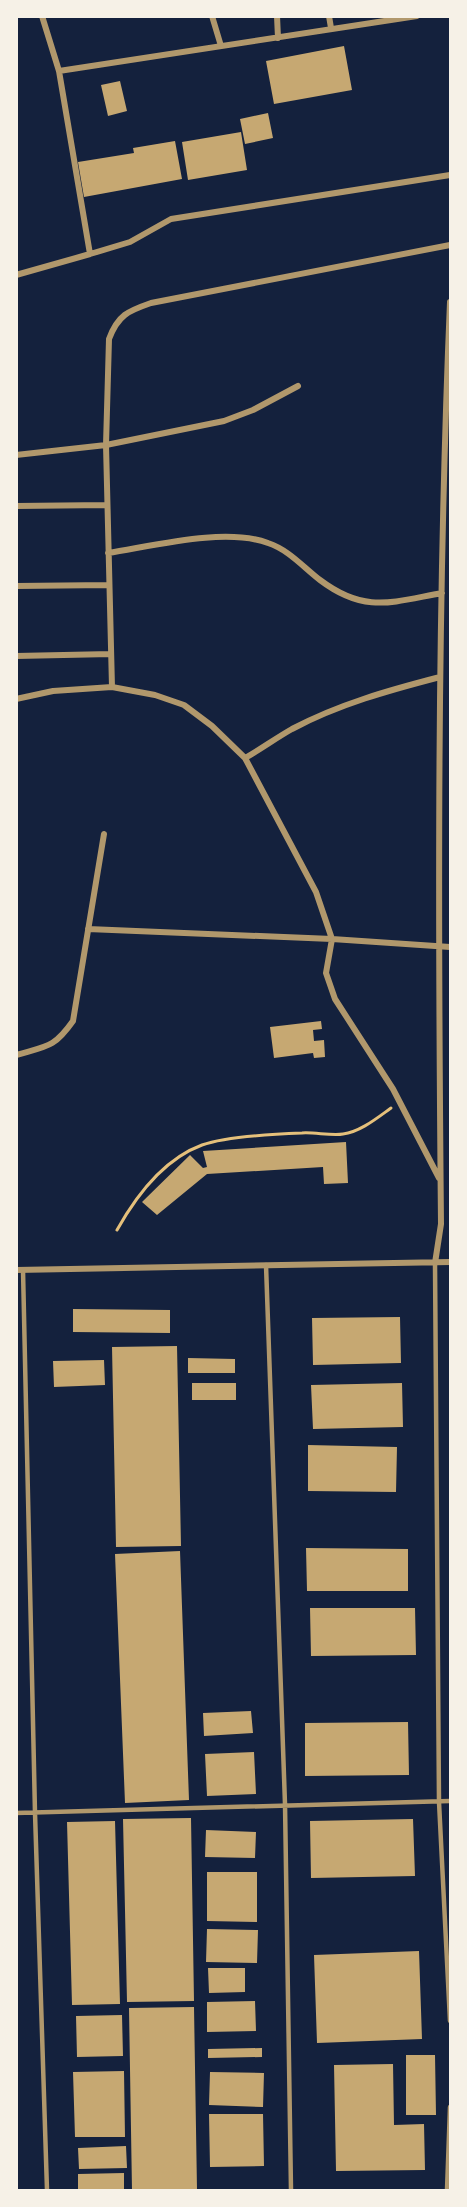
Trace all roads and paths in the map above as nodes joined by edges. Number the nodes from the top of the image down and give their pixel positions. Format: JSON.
{"nodes":[{"id":1,"x":42,"y":16,"type":"edge"},
{"id":2,"x":212,"y":16,"type":"edge"},
{"id":3,"x":277,"y":16,"type":"edge"},
{"id":4,"x":329,"y":16,"type":"edge"},
{"id":5,"x":415,"y":17,"type":"edge"},
{"id":6,"x":331,"y":28,"type":"junction"},
{"id":7,"x":278,"y":38,"type":"junction"},
{"id":8,"x":221,"y":46,"type":"junction"},
{"id":9,"x":59,"y":71,"type":"junction"},
{"id":10,"x":450,"y":175,"type":"edge"},
{"id":11,"x":450,"y":245,"type":"edge"},
{"id":12,"x":90,"y":254,"type":"junction"},
{"id":13,"x":16,"y":275,"type":"edge"},
{"id":14,"x":450,"y":302,"type":"edge"},
{"id":15,"x":298,"y":386,"type":"dead end"},
{"id":16,"x":106,"y":445,"type":"junction"},
{"id":17,"x":16,"y":454,"type":"edge"},
{"id":18,"x":107,"y":505,"type":"junction"},
{"id":19,"x":16,"y":506,"type":"edge"},
{"id":20,"x":108,"y":553,"type":"junction"},
{"id":21,"x":109,"y":585,"type":"junction"},
{"id":22,"x":16,"y":586,"type":"edge"},
{"id":23,"x":442,"y":593,"type":"junction"},
{"id":24,"x":111,"y":654,"type":"junction"},
{"id":25,"x":16,"y":656,"type":"edge"},
{"id":26,"x":440,"y":677,"type":"junction"},
{"id":27,"x":112,"y":687,"type":"junction"},
{"id":28,"x":16,"y":699,"type":"edge"},
{"id":29,"x":245,"y":758,"type":"junction"},
{"id":30,"x":104,"y":834,"type":"dead end"},
{"id":31,"x":88,"y":929,"type":"junction"},
{"id":32,"x":332,"y":939,"type":"junction"},
{"id":33,"x":450,"y":947,"type":"edge"},
{"id":34,"x":440,"y":948,"type":"junction"},
{"id":35,"x":16,"y":1055,"type":"edge"},
{"id":36,"x":400,"y":1102,"type":"junction"},
{"id":37,"x":441,"y":1181,"type":"junction"},
{"id":38,"x":117,"y":1230,"type":"dead end"},
{"id":39,"x":450,"y":1262,"type":"edge"},
{"id":40,"x":435,"y":1263,"type":"junction"},
{"id":41,"x":266,"y":1265,"type":"junction"},
{"id":42,"x":20,"y":1270,"type":"edge"},
{"id":43,"x":450,"y":1801,"type":"edge"},
{"id":44,"x":439,"y":1802,"type":"junction"},
{"id":45,"x":285,"y":1804,"type":"junction"},
{"id":46,"x":16,"y":1813,"type":"edge"},
{"id":47,"x":36,"y":1813,"type":"junction"},
{"id":48,"x":450,"y":2021,"type":"edge"},
{"id":49,"x":450,"y":2107,"type":"edge"},
{"id":50,"x":48,"y":2190,"type":"edge"},
{"id":51,"x":291,"y":2190,"type":"edge"},
{"id":52,"x":447,"y":2190,"type":"edge"}],
"edges":[{"from":1,"to":9,"type":"street"},
{"from":2,"to":8,"type":"street"},
{"from":3,"to":7,"type":"street"},
{"from":4,"to":6,"type":"street"},
{"from":5,"to":6,"type":"street"},
{"from":6,"to":7,"type":"street"},
{"from":7,"to":8,"type":"street"},
{"from":8,"to":9,"type":"street"},
{"from":9,"to":12,"type":"street"},
{"from":10,"to":12,"type":"street"},
{"from":11,"to":16,"type":"street"},
{"from":12,"to":13,"type":"street"},
{"from":14,"to":23,"type":"street"},
{"from":15,"to":16,"type":"street"},
{"from":16,"to":17,"type":"street"},
{"from":16,"to":18,"type":"street"},
{"from":18,"to":19,"type":"street"},
{"from":18,"to":20,"type":"street"},
{"from":20,"to":21,"type":"street"},
{"from":20,"to":23,"type":"street"},
{"from":21,"to":22,"type":"street"},
{"from":21,"to":24,"type":"street"},
{"from":23,"to":26,"type":"street"},
{"from":24,"to":25,"type":"street"},
{"from":24,"to":27,"type":"street"},
{"from":26,"to":29,"type":"street"},
{"from":26,"to":34,"type":"street"},
{"from":27,"to":28,"type":"street"},
{"from":27,"to":29,"type":"street"},
{"from":29,"to":32,"type":"street"},
{"from":30,"to":31,"type":"street"},
{"from":31,"to":32,"type":"street"},
{"from":31,"to":35,"type":"street"},
{"from":32,"to":34,"type":"street"},
{"from":32,"to":36,"type":"street"},
{"from":33,"to":34,"type":"street"},
{"from":34,"to":37,"type":"street"},
{"from":36,"to":37,"type":"street"},
{"from":36,"to":38,"type":"path"},
{"from":37,"to":40,"type":"street"},
{"from":39,"to":40,"type":"street"},
{"from":40,"to":41,"type":"street"},
{"from":40,"to":44,"type":"lane"},
{"from":41,"to":42,"type":"street"},
{"from":41,"to":45,"type":"lane"},
{"from":42,"to":47,"type":"lane"},
{"from":43,"to":44,"type":"lane"},
{"from":44,"to":45,"type":"lane"},
{"from":44,"to":48,"type":"lane"},
{"from":45,"to":47,"type":"lane"},
{"from":45,"to":51,"type":"lane"},
{"from":46,"to":47,"type":"lane"},
{"from":47,"to":50,"type":"lane"},
{"from":49,"to":52,"type":"lane"}]}
